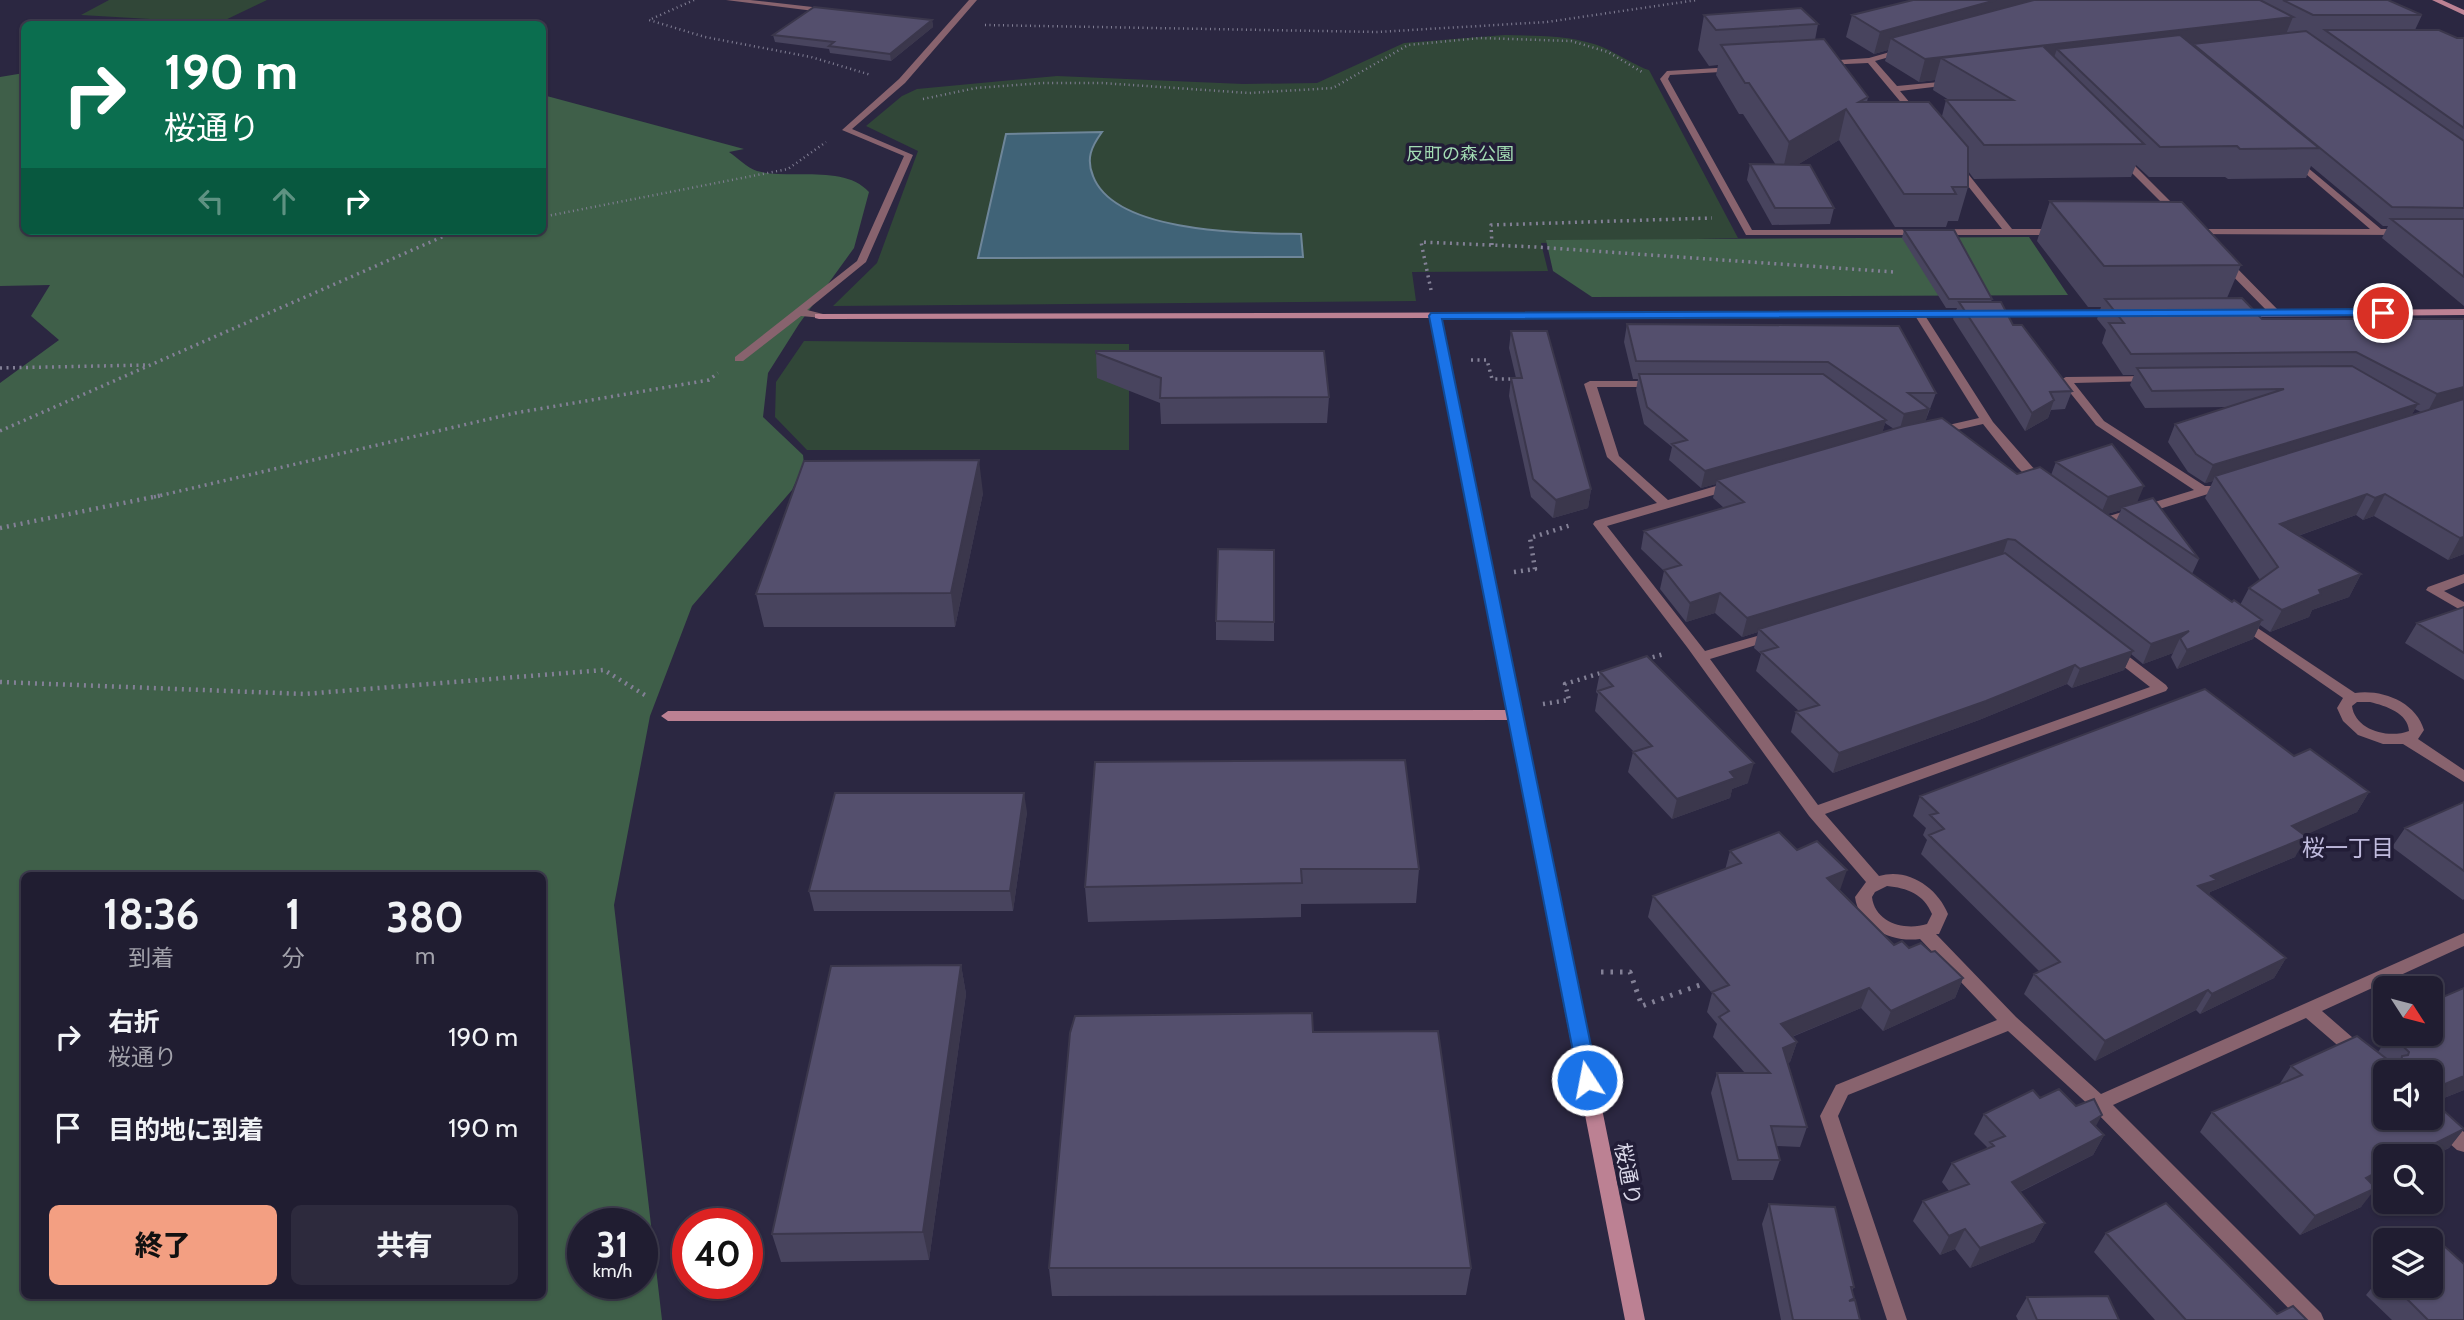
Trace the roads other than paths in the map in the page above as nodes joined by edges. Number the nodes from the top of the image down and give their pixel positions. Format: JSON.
{"nodes":[{"id":1,"x":730,"y":0,"type":"edge"},
{"id":2,"x":973,"y":0,"type":"edge"},
{"id":3,"x":2436,"y":0,"type":"edge"},
{"id":4,"x":844,"y":12,"type":"edge"},
{"id":5,"x":2464,"y":13,"type":"edge"},
{"id":6,"x":937,"y":23,"type":"dead end"},
{"id":7,"x":950,"y":24,"type":"junction"},
{"id":8,"x":1908,"y":49,"type":"edge"},
{"id":9,"x":1870,"y":60,"type":"junction"},
{"id":10,"x":1816,"y":63,"type":"edge"},
{"id":11,"x":1748,"y":68,"type":"edge"},
{"id":12,"x":1959,"y":82,"type":"edge"},
{"id":13,"x":1896,"y":89,"type":"junction"},
{"id":14,"x":1925,"y":126,"type":"edge"},
{"id":15,"x":2111,"y":148,"type":"edge"},
{"id":16,"x":2287,"y":153,"type":"edge"},
{"id":17,"x":1950,"y":158,"type":"edge"},
{"id":18,"x":2009,"y":232,"type":"junction"},
{"id":19,"x":2062,"y":232,"type":"edge"},
{"id":20,"x":2182,"y":232,"type":"edge"},
{"id":21,"x":2196,"y":232,"type":"junction"},
{"id":22,"x":2379,"y":232,"type":"junction"},
{"id":23,"x":2416,"y":232,"type":"edge"},
{"id":24,"x":2205,"y":241,"type":"edge"},
{"id":25,"x":2214,"y":251,"type":"edge"},
{"id":26,"x":799,"y":312,"type":"junction"},
{"id":27,"x":2464,"y":312,"type":"edge"},
{"id":28,"x":1919,"y":314,"type":"junction"},
{"id":29,"x":2125,"y":314,"type":"edge"},
{"id":30,"x":2221,"y":314,"type":"edge"},
{"id":31,"x":2276,"y":314,"type":"junction"},
{"id":32,"x":1435,"y":316,"type":"junction"},
{"id":33,"x":739,"y":359,"type":"road end"},
{"id":34,"x":2159,"y":379,"type":"edge"},
{"id":35,"x":1673,"y":384,"type":"edge"},
{"id":36,"x":1985,"y":421,"type":"junction"},
{"id":37,"x":1924,"y":433,"type":"edge"},
{"id":38,"x":1742,"y":482,"type":"edge"},
{"id":39,"x":2217,"y":487,"type":"edge"},
{"id":40,"x":2046,"y":488,"type":"edge"},
{"id":41,"x":2204,"y":491,"type":"junction"},
{"id":42,"x":1665,"y":504,"type":"junction"},
{"id":43,"x":2100,"y":523,"type":"edge"},
{"id":44,"x":2464,"y":578,"type":"edge"},
{"id":45,"x":2464,"y":608,"type":"edge"},
{"id":46,"x":2226,"y":611,"type":"edge"},
{"id":47,"x":1780,"y":633,"type":"edge"},
{"id":48,"x":2108,"y":646,"type":"edge"},
{"id":49,"x":1702,"y":657,"type":"junction"},
{"id":50,"x":2351,"y":698,"type":"junction"},
{"id":51,"x":1515,"y":715,"type":"junction"},
{"id":52,"x":668,"y":716,"type":"road end"},
{"id":53,"x":2407,"y":739,"type":"junction"},
{"id":54,"x":2464,"y":777,"type":"edge"},
{"id":55,"x":1814,"y":812,"type":"junction"},
{"id":56,"x":1875,"y":882,"type":"junction"},
{"id":57,"x":1925,"y":934,"type":"junction"},
{"id":58,"x":2464,"y":939,"type":"edge"},
{"id":59,"x":2308,"y":1009,"type":"junction"},
{"id":60,"x":2010,"y":1022,"type":"junction"},
{"id":61,"x":2373,"y":1066,"type":"edge"},
{"id":62,"x":2099,"y":1103,"type":"junction"},
{"id":63,"x":2443,"y":1126,"type":"edge"},
{"id":64,"x":2464,"y":1144,"type":"edge"},
{"id":65,"x":1635,"y":1320,"type":"edge"},
{"id":66,"x":1897,"y":1320,"type":"edge"},
{"id":67,"x":2314,"y":1320,"type":"edge"}],
"edges":[{"from":1,"to":4,"type":"street"},
{"from":2,"to":7,"type":"street"},
{"from":3,"to":5,"type":"street"},
{"from":6,"to":7,"type":"street"},
{"from":7,"to":26,"type":"street"},
{"from":8,"to":9,"type":"street"},
{"from":9,"to":10,"type":"street"},
{"from":9,"to":13,"type":"street"},
{"from":11,"to":18,"type":"street"},
{"from":12,"to":13,"type":"street"},
{"from":13,"to":14,"type":"street"},
{"from":15,"to":21,"type":"street"},
{"from":16,"to":22,"type":"street"},
{"from":17,"to":18,"type":"street"},
{"from":18,"to":19,"type":"street"},
{"from":20,"to":21,"type":"street"},
{"from":21,"to":22,"type":"street"},
{"from":21,"to":24,"type":"street"},
{"from":22,"to":23,"type":"street"},
{"from":25,"to":31,"type":"street"},
{"from":26,"to":32,"type":"street"},
{"from":26,"to":33,"type":"street"},
{"from":27,"to":31,"type":"street"},
{"from":28,"to":29,"type":"street"},
{"from":28,"to":32,"type":"street"},
{"from":28,"to":36,"type":"street"},
{"from":30,"to":31,"type":"street"},
{"from":32,"to":51,"type":"street","name":"桜通り"},
{"from":34,"to":41,"type":"street"},
{"from":35,"to":42,"type":"street"},
{"from":36,"to":37,"type":"street"},
{"from":36,"to":40,"type":"street"},
{"from":38,"to":42,"type":"street"},
{"from":39,"to":41,"type":"street"},
{"from":41,"to":43,"type":"street"},
{"from":42,"to":49,"type":"street"},
{"from":44,"to":45,"type":"street"},
{"from":46,"to":50,"type":"street"},
{"from":47,"to":49,"type":"street"},
{"from":48,"to":55,"type":"street"},
{"from":49,"to":55,"type":"street"},
{"from":50,"to":53,"type":"street"},
{"from":50,"to":53,"type":"street"},
{"from":51,"to":52,"type":"street"},
{"from":51,"to":65,"type":"street","name":"桜通り"},
{"from":53,"to":54,"type":"street"},
{"from":55,"to":56,"type":"street"},
{"from":56,"to":57,"type":"street"},
{"from":56,"to":57,"type":"street"},
{"from":57,"to":60,"type":"street"},
{"from":58,"to":59,"type":"street"},
{"from":59,"to":61,"type":"street"},
{"from":59,"to":62,"type":"street"},
{"from":60,"to":62,"type":"street"},
{"from":60,"to":66,"type":"street"},
{"from":62,"to":67,"type":"street"},
{"from":63,"to":64,"type":"street"}]}
